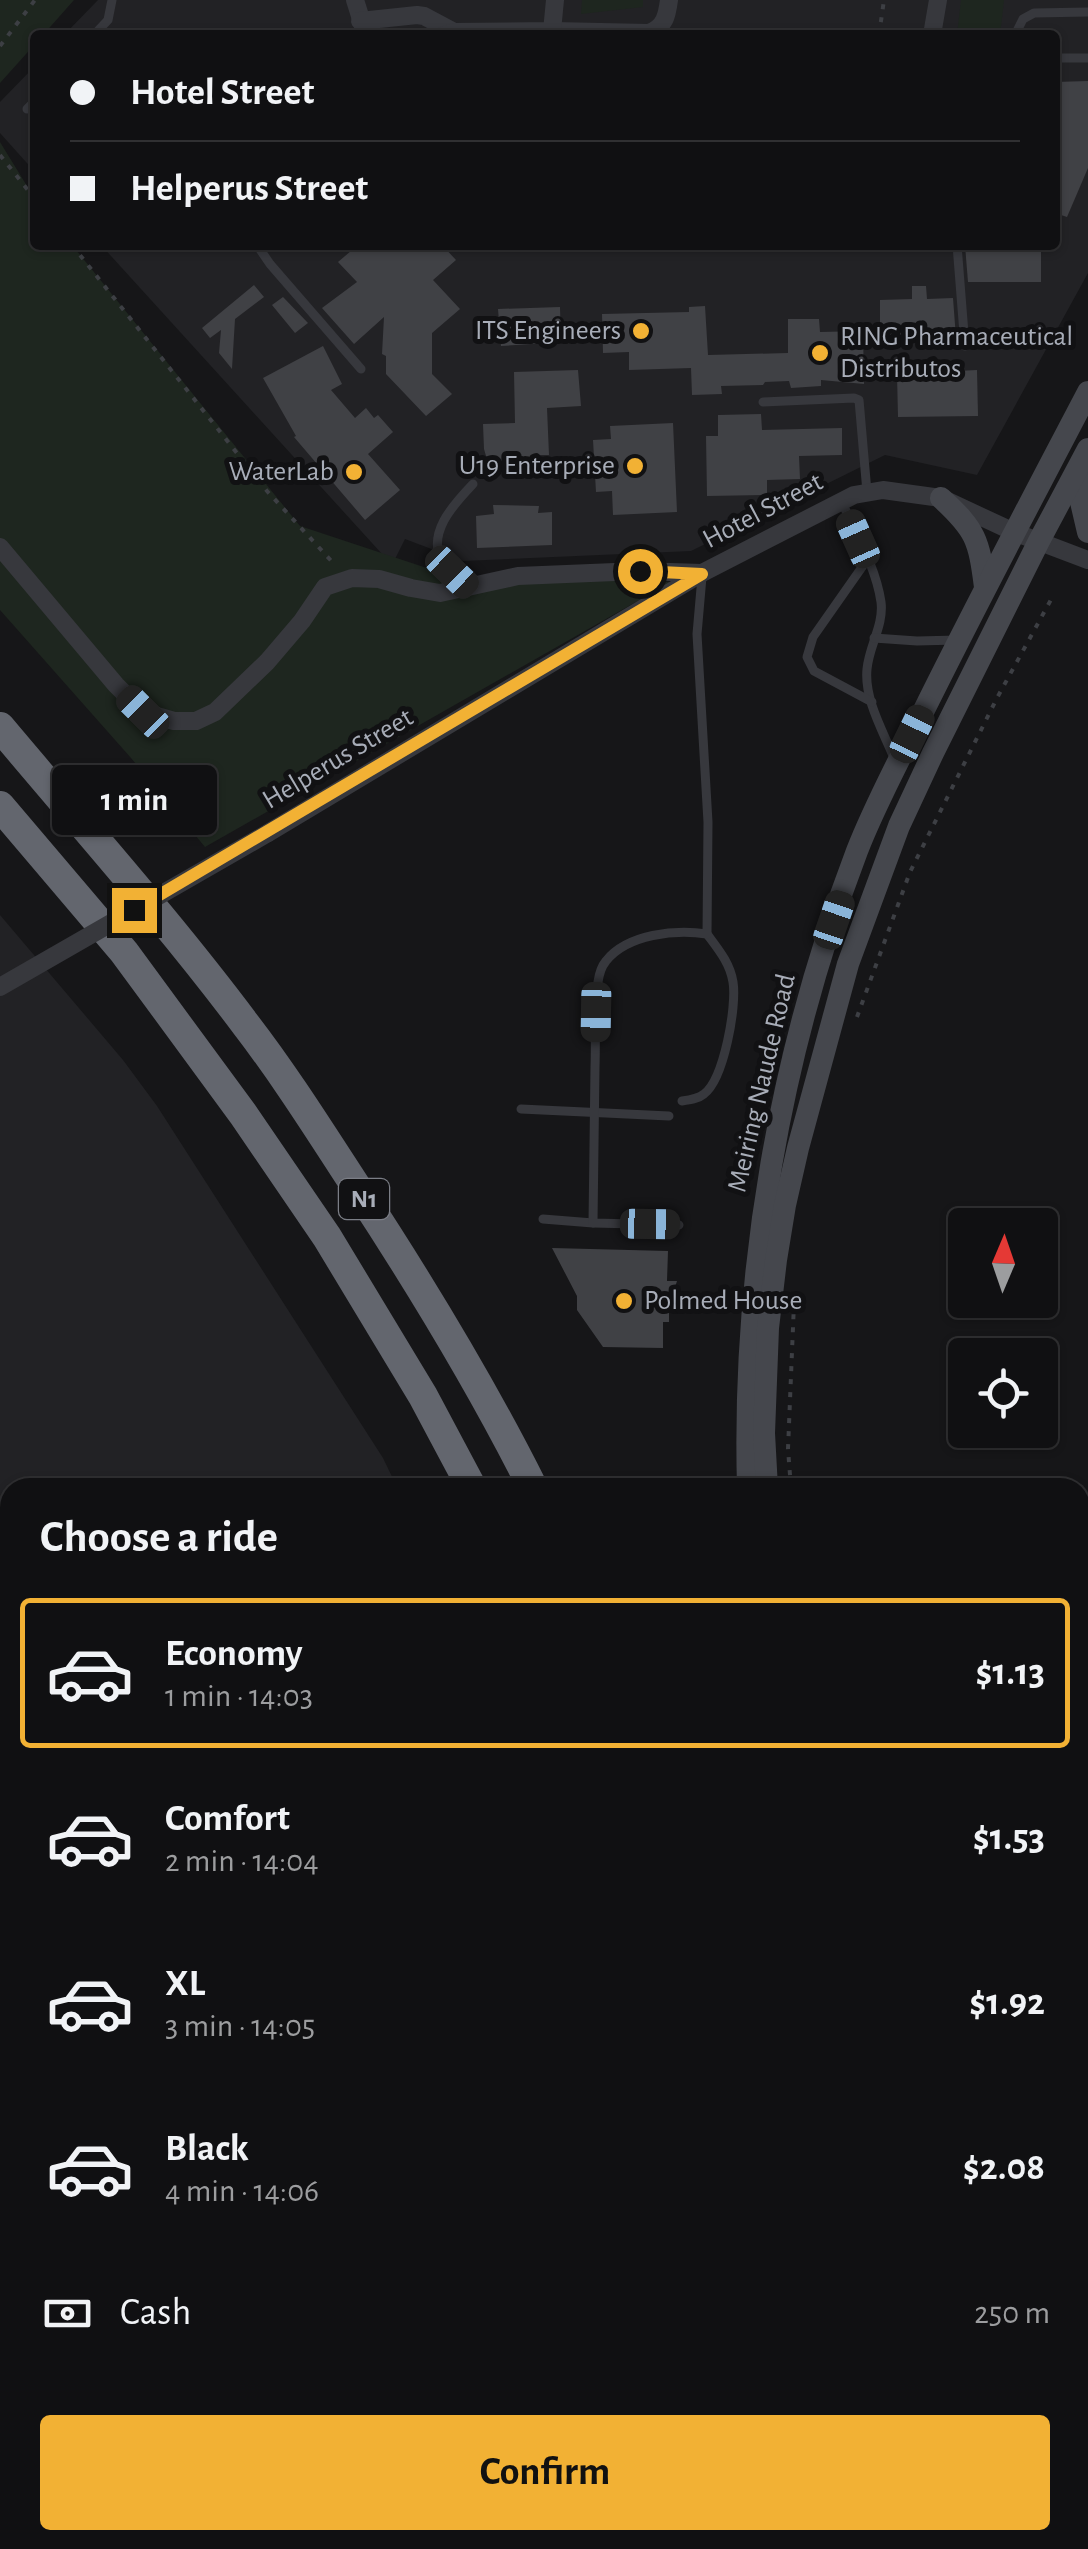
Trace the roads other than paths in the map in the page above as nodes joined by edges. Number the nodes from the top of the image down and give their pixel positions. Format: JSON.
{"nodes":[{"id":1,"x":112,"y":0,"type":"edge"},
{"id":2,"x":355,"y":0,"type":"edge"},
{"id":3,"x":555,"y":0,"type":"edge"},
{"id":4,"x":669,"y":0,"type":"edge"},
{"id":5,"x":938,"y":0,"type":"edge"},
{"id":6,"x":1088,"y":12,"type":"edge"},
{"id":7,"x":363,"y":28,"type":"edge"},
{"id":8,"x":99,"y":30,"type":"edge"},
{"id":9,"x":443,"y":30,"type":"edge"},
{"id":10,"x":552,"y":30,"type":"edge"},
{"id":11,"x":657,"y":30,"type":"edge"},
{"id":12,"x":933,"y":30,"type":"edge"},
{"id":13,"x":1018,"y":30,"type":"edge"},
{"id":14,"x":1060,"y":58,"type":"edge"},
{"id":15,"x":1088,"y":58,"type":"edge"},
{"id":16,"x":260,"y":250,"type":"edge"},
{"id":17,"x":957,"y":250,"type":"edge"},
{"id":18,"x":965,"y":346,"type":"dead end"},
{"id":19,"x":362,"y":369,"type":"dead end"},
{"id":20,"x":1088,"y":392,"type":"edge"},
{"id":21,"x":763,"y":402,"type":"dead end"},
{"id":22,"x":1088,"y":449,"type":"edge"},
{"id":23,"x":473,"y":484,"type":"dead end"},
{"id":24,"x":867,"y":492,"type":"junction"},
{"id":25,"x":941,"y":498,"type":"junction"},
{"id":26,"x":842,"y":500,"type":"junction"},
{"id":27,"x":1014,"y":532,"type":"junction"},
{"id":28,"x":1088,"y":532,"type":"edge"},
{"id":29,"x":1039,"y":541,"type":"junction"},
{"id":30,"x":0,"y":547,"type":"edge"},
{"id":31,"x":867,"y":560,"type":"junction"},
{"id":32,"x":1088,"y":560,"type":"edge"},
{"id":33,"x":702,"y":574,"type":"junction"},
{"id":34,"x":985,"y":587,"type":"junction"},
{"id":35,"x":469,"y":588,"type":"junction"},
{"id":36,"x":874,"y":638,"type":"junction"},
{"id":37,"x":958,"y":640,"type":"junction"},
{"id":38,"x":872,"y":702,"type":"junction"},
{"id":39,"x":0,"y":728,"type":"edge"},
{"id":40,"x":897,"y":765,"type":"junction"},
{"id":41,"x":0,"y":806,"type":"edge"},
{"id":42,"x":706,"y":934,"type":"junction"},
{"id":43,"x":0,"y":987,"type":"edge"},
{"id":44,"x":682,"y":1101,"type":"dead end"},
{"id":45,"x":521,"y":1109,"type":"dead end"},
{"id":46,"x":594,"y":1113,"type":"junction"},
{"id":47,"x":669,"y":1116,"type":"dead end"},
{"id":48,"x":543,"y":1219,"type":"dead end"},
{"id":49,"x":593,"y":1223,"type":"junction"},
{"id":50,"x":679,"y":1225,"type":"dead end"},
{"id":51,"x":467,"y":1478,"type":"edge"},
{"id":52,"x":528,"y":1478,"type":"edge"},
{"id":53,"x":748,"y":1478,"type":"edge"},
{"id":54,"x":766,"y":1478,"type":"edge"}],
"edges":[{"from":1,"to":8,"type":"lane"},
{"from":2,"to":7,"type":"street"},
{"from":3,"to":10,"type":"street"},
{"from":4,"to":11,"type":"street"},
{"from":5,"to":12,"type":"street"},
{"from":6,"to":13,"type":"lane"},
{"from":7,"to":9,"type":"street"},
{"from":14,"to":15,"type":"lane"},
{"from":16,"to":19,"type":"lane"},
{"from":17,"to":18,"type":"lane"},
{"from":20,"to":27,"type":"street","name":"Meiring Naude Road"},
{"from":21,"to":24,"type":"lane"},
{"from":22,"to":28,"type":"street"},
{"from":22,"to":29,"type":"street","name":"Meiring Naude Road"},
{"from":23,"to":35,"type":"lane"},
{"from":24,"to":25,"type":"street","name":"Hotel Street"},
{"from":24,"to":26,"type":"street","name":"Hotel Street"},
{"from":25,"to":27,"type":"street","name":"Hotel Street"},
{"from":25,"to":34,"type":"street"},
{"from":26,"to":31,"type":"lane"},
{"from":26,"to":33,"type":"street","name":"Hotel Street"},
{"from":27,"to":29,"type":"street","name":"Hotel Street"},
{"from":27,"to":34,"type":"street","name":"Meiring Naude Road"},
{"from":29,"to":32,"type":"street","name":"Hotel Street"},
{"from":29,"to":54,"type":"street","name":"Meiring Naude Road"},
{"from":30,"to":35,"type":"street","name":"Hotel Street"},
{"from":31,"to":36,"type":"lane"},
{"from":31,"to":38,"type":"lane"},
{"from":33,"to":35,"type":"street","name":"Hotel Street"},
{"from":33,"to":42,"type":"lane"},
{"from":33,"to":43,"type":"street","name":"Helperus Street","bridge":true},
{"from":34,"to":37,"type":"street","name":"Meiring Naude Road"},
{"from":36,"to":37,"type":"lane"},
{"from":36,"to":38,"type":"lane"},
{"from":37,"to":40,"type":"street","name":"Meiring Naude Road"},
{"from":38,"to":40,"type":"lane"},
{"from":39,"to":52,"type":"highway","number":"N1"},
{"from":40,"to":53,"type":"street","name":"Meiring Naude Road"},
{"from":41,"to":51,"type":"highway","number":"N1"},
{"from":42,"to":44,"type":"lane"},
{"from":42,"to":46,"type":"lane"},
{"from":45,"to":46,"type":"lane"},
{"from":46,"to":47,"type":"lane"},
{"from":46,"to":49,"type":"lane"},
{"from":48,"to":49,"type":"lane"},
{"from":49,"to":50,"type":"lane"}]}
